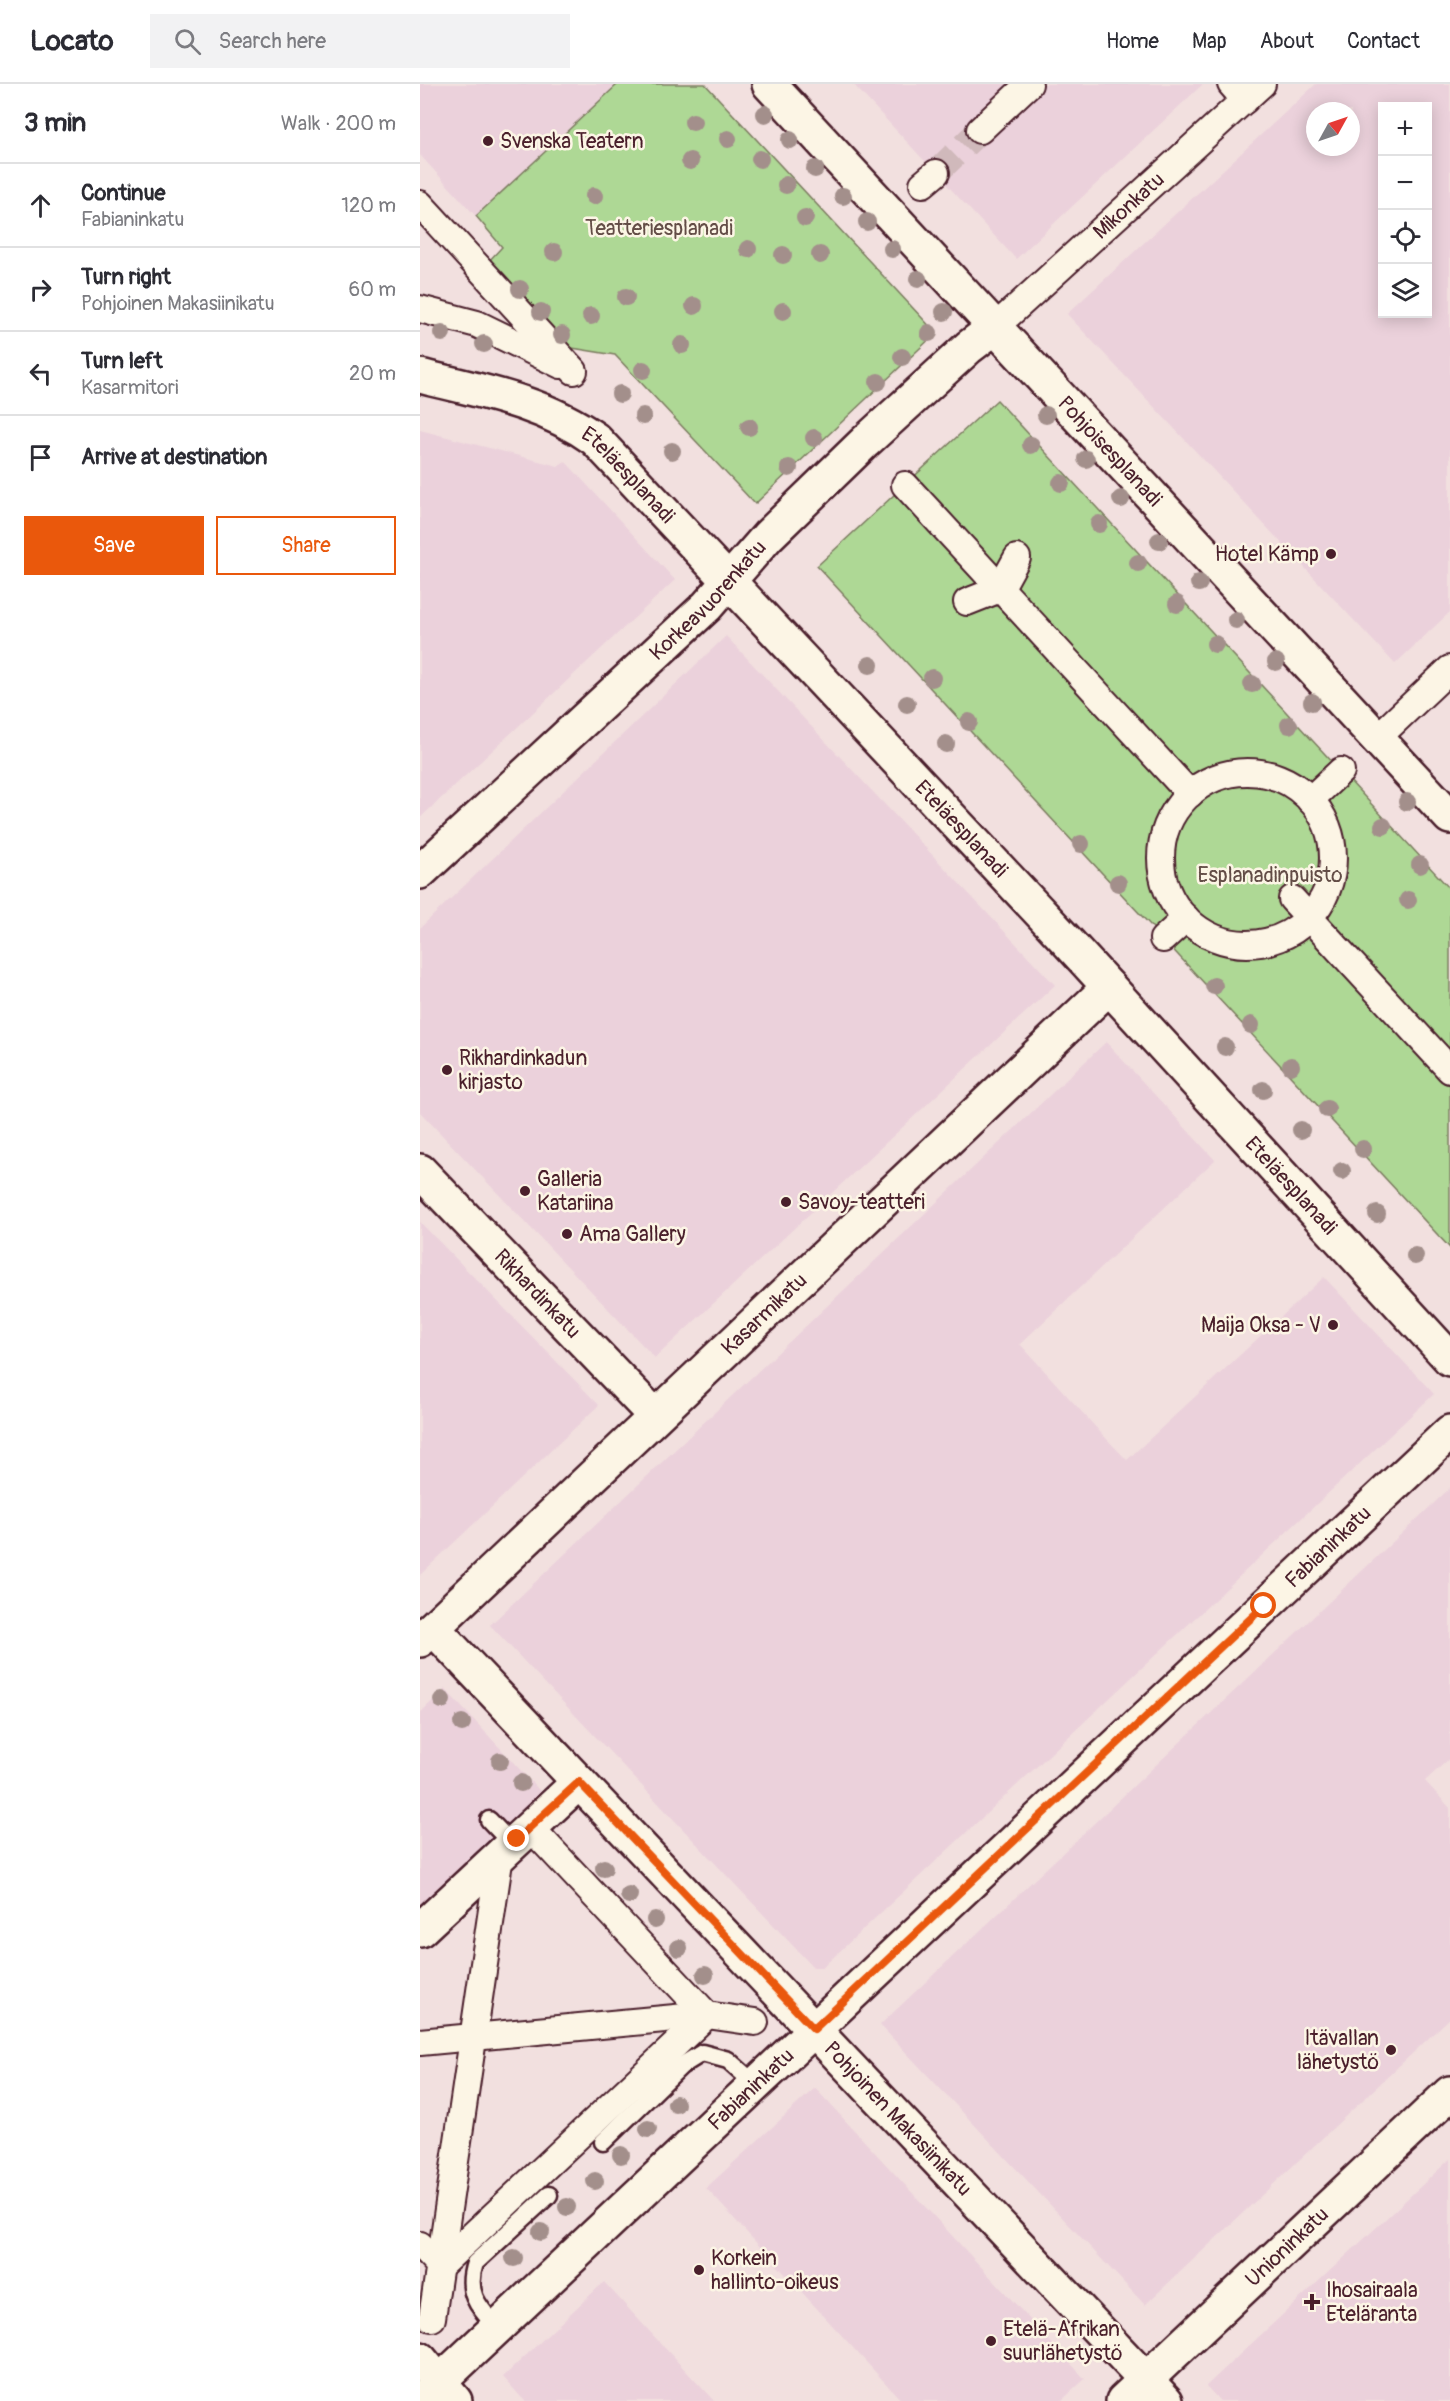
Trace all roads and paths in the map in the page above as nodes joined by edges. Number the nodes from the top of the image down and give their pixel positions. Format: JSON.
{"nodes":[{"id":1,"x":769,"y":84,"type":"edge"},
{"id":2,"x":1029,"y":84,"type":"edge"},
{"id":3,"x":1246,"y":89,"type":"edge"},
{"id":4,"x":980,"y":130,"type":"tunnel mouth"},
{"id":5,"x":420,"y":204,"type":"edge"},
{"id":6,"x":420,"y":309,"type":"edge"},
{"id":7,"x":994,"y":328,"type":"junction"},
{"id":8,"x":420,"y":376,"type":"edge"},
{"id":9,"x":905,"y":485,"type":"dead end"},
{"id":10,"x":1017,"y":558,"type":"dead end"},
{"id":11,"x":730,"y":583,"type":"junction"},
{"id":12,"x":1000,"y":589,"type":"junction"},
{"id":13,"x":967,"y":602,"type":"dead end"},
{"id":14,"x":1450,"y":669,"type":"edge"},
{"id":15,"x":1376,"y":739,"type":"junction"},
{"id":16,"x":1341,"y":771,"type":"dead end"},
{"id":17,"x":1190,"y":794,"type":"junction"},
{"id":18,"x":1310,"y":800,"type":"junction"},
{"id":19,"x":1450,"y":817,"type":"edge"},
{"id":20,"x":420,"y":872,"type":"edge"},
{"id":21,"x":1292,"y":899,"type":"dead end"},
{"id":22,"x":1186,"y":918,"type":"junction"},
{"id":23,"x":1309,"y":918,"type":"junction"},
{"id":24,"x":1163,"y":939,"type":"dead end"},
{"id":25,"x":1109,"y":987,"type":"junction"},
{"id":26,"x":1450,"y":1070,"type":"edge"},
{"id":27,"x":420,"y":1171,"type":"edge"},
{"id":28,"x":1450,"y":1359,"type":"edge"},
{"id":29,"x":655,"y":1416,"type":"junction"},
{"id":30,"x":1450,"y":1432,"type":"edge"},
{"id":31,"x":426,"y":1634,"type":"edge"},
{"id":32,"x":579,"y":1782,"type":"junction"},
{"id":33,"x":491,"y":1818,"type":"dead end"},
{"id":34,"x":515,"y":1841,"type":"junction"},
{"id":35,"x":420,"y":1930,"type":"edge"},
{"id":36,"x":707,"y":2015,"type":"junction"},
{"id":37,"x":756,"y":2022,"type":"dead end"},
{"id":38,"x":814,"y":2029,"type":"junction"},
{"id":39,"x":474,"y":2037,"type":"junction"},
{"id":40,"x":420,"y":2042,"type":"edge"},
{"id":41,"x":756,"y":2085,"type":"junction"},
{"id":42,"x":1450,"y":2093,"type":"edge"},
{"id":43,"x":603,"y":2142,"type":"dead end"},
{"id":44,"x":549,"y":2195,"type":"dead end"},
{"id":45,"x":420,"y":2245,"type":"edge"},
{"id":46,"x":440,"y":2266,"type":"junction"},
{"id":47,"x":432,"y":2318,"type":"dead end"},
{"id":48,"x":497,"y":2328,"type":"junction"},
{"id":49,"x":433,"y":2386,"type":"edge"},
{"id":50,"x":1145,"y":2394,"type":"edge"}],
"edges":[{"from":1,"to":7,"type":"street","name":"Pohjoisesplanadi"},
{"from":2,"to":4,"type":"street"},
{"from":3,"to":7,"type":"street","name":"Mikonkatu"},
{"from":5,"to":6,"type":"street"},
{"from":7,"to":11,"type":"street","name":"Korkeavuorenkatu"},
{"from":7,"to":15,"type":"street","name":"Pohjoisesplanadi"},
{"from":8,"to":11,"type":"street","name":"Eteläesplanadi"},
{"from":9,"to":12,"type":"street"},
{"from":10,"to":12,"type":"street"},
{"from":11,"to":20,"type":"street","name":"Korkeavuorenkatu"},
{"from":11,"to":25,"type":"street","name":"Eteläesplanadi"},
{"from":12,"to":13,"type":"street"},
{"from":12,"to":17,"type":"street"},
{"from":14,"to":15,"type":"street"},
{"from":15,"to":19,"type":"street","name":"Pohjoisesplanadi"},
{"from":16,"to":18,"type":"street"},
{"from":17,"to":18,"type":"street"},
{"from":17,"to":22,"type":"street"},
{"from":18,"to":23,"type":"street"},
{"from":21,"to":23,"type":"street"},
{"from":22,"to":23,"type":"street"},
{"from":22,"to":24,"type":"street"},
{"from":23,"to":26,"type":"street"},
{"from":25,"to":28,"type":"street","name":"Eteläesplanadi"},
{"from":25,"to":29,"type":"street","name":"Kasarmikatu"},
{"from":27,"to":29,"type":"street","name":"Rikhardinkatu"},
{"from":29,"to":31,"type":"street","name":"Kasarmikatu"},
{"from":30,"to":38,"type":"street","name":"Fabianinkatu"},
{"from":31,"to":32,"type":"street","name":"Pohjoinen Makasiinikatu"},
{"from":32,"to":34,"type":"street"},
{"from":32,"to":38,"type":"street","name":"Pohjoinen Makasiinikatu"},
{"from":33,"to":34,"type":"lane"},
{"from":34,"to":35,"type":"street"},
{"from":34,"to":36,"type":"street"},
{"from":34,"to":39,"type":"street"},
{"from":36,"to":37,"type":"street"},
{"from":36,"to":39,"type":"street"},
{"from":36,"to":46,"type":"street"},
{"from":38,"to":41,"type":"street","name":"Fabianinkatu"},
{"from":38,"to":50,"type":"street","name":"Pohjoinen Makasiinikatu"},
{"from":39,"to":40,"type":"street"},
{"from":39,"to":46,"type":"street"},
{"from":41,"to":43,"type":"lane"},
{"from":41,"to":48,"type":"street","name":"Fabianinkatu"},
{"from":42,"to":50,"type":"street","name":"Unioninkatu"},
{"from":44,"to":48,"type":"lane"},
{"from":45,"to":46,"type":"street"},
{"from":46,"to":47,"type":"street"},
{"from":48,"to":49,"type":"street","name":"Fabianinkatu"}]}
